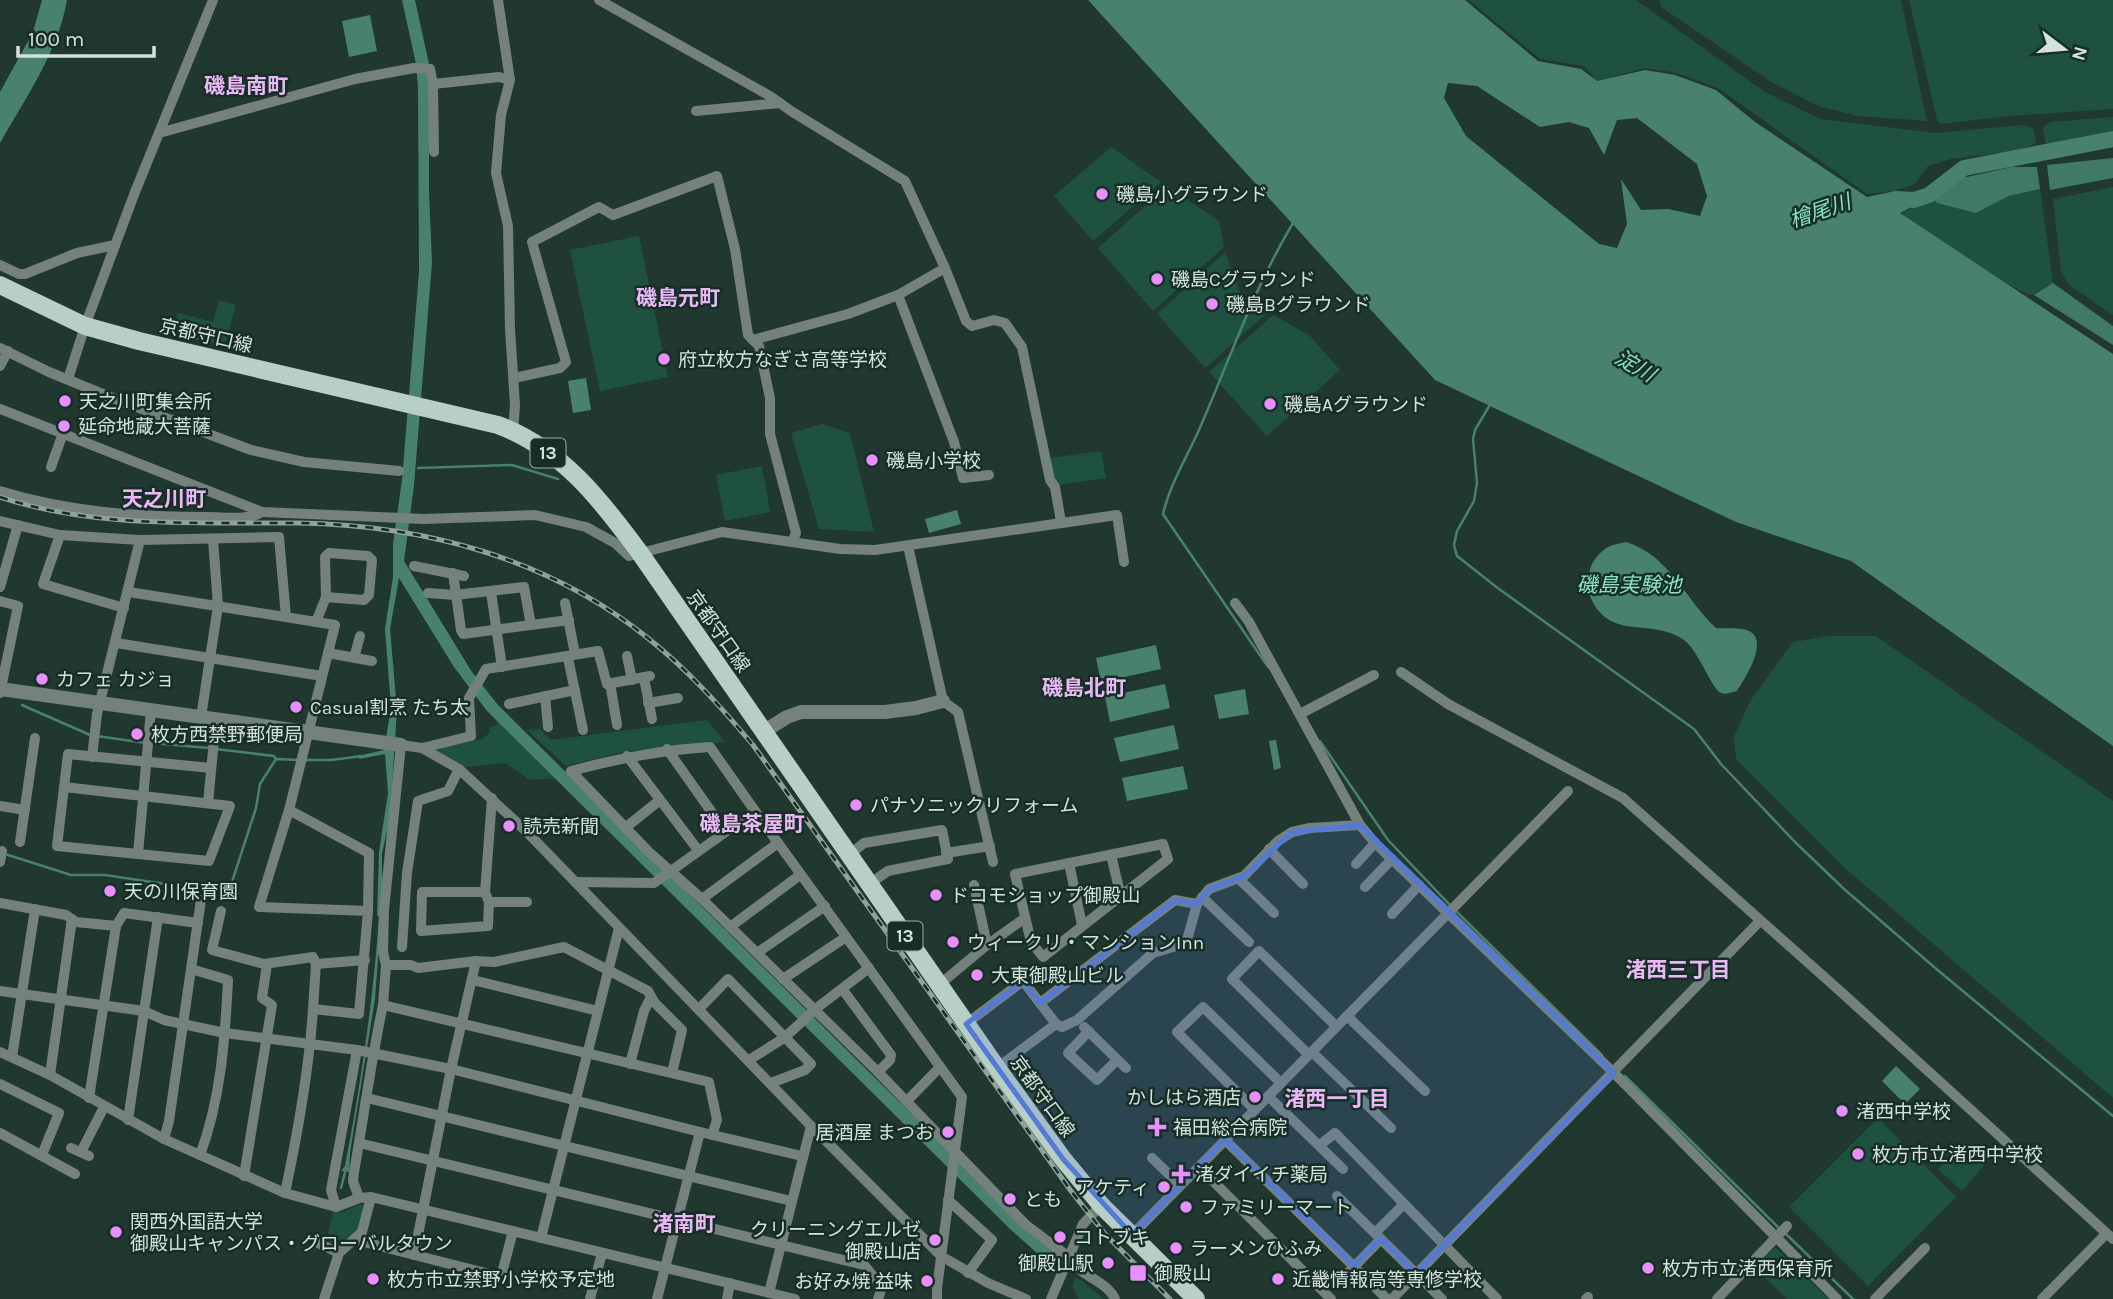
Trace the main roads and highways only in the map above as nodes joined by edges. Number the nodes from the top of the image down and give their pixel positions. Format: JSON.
{"nodes":[{"id":1,"x":0,"y":285,"type":"edge"},
{"id":2,"x":1196,"y":1299,"type":"edge"}],
"edges":[{"from":1,"to":2,"type":"main road","name":"京都守口線","number":"13"}]}
